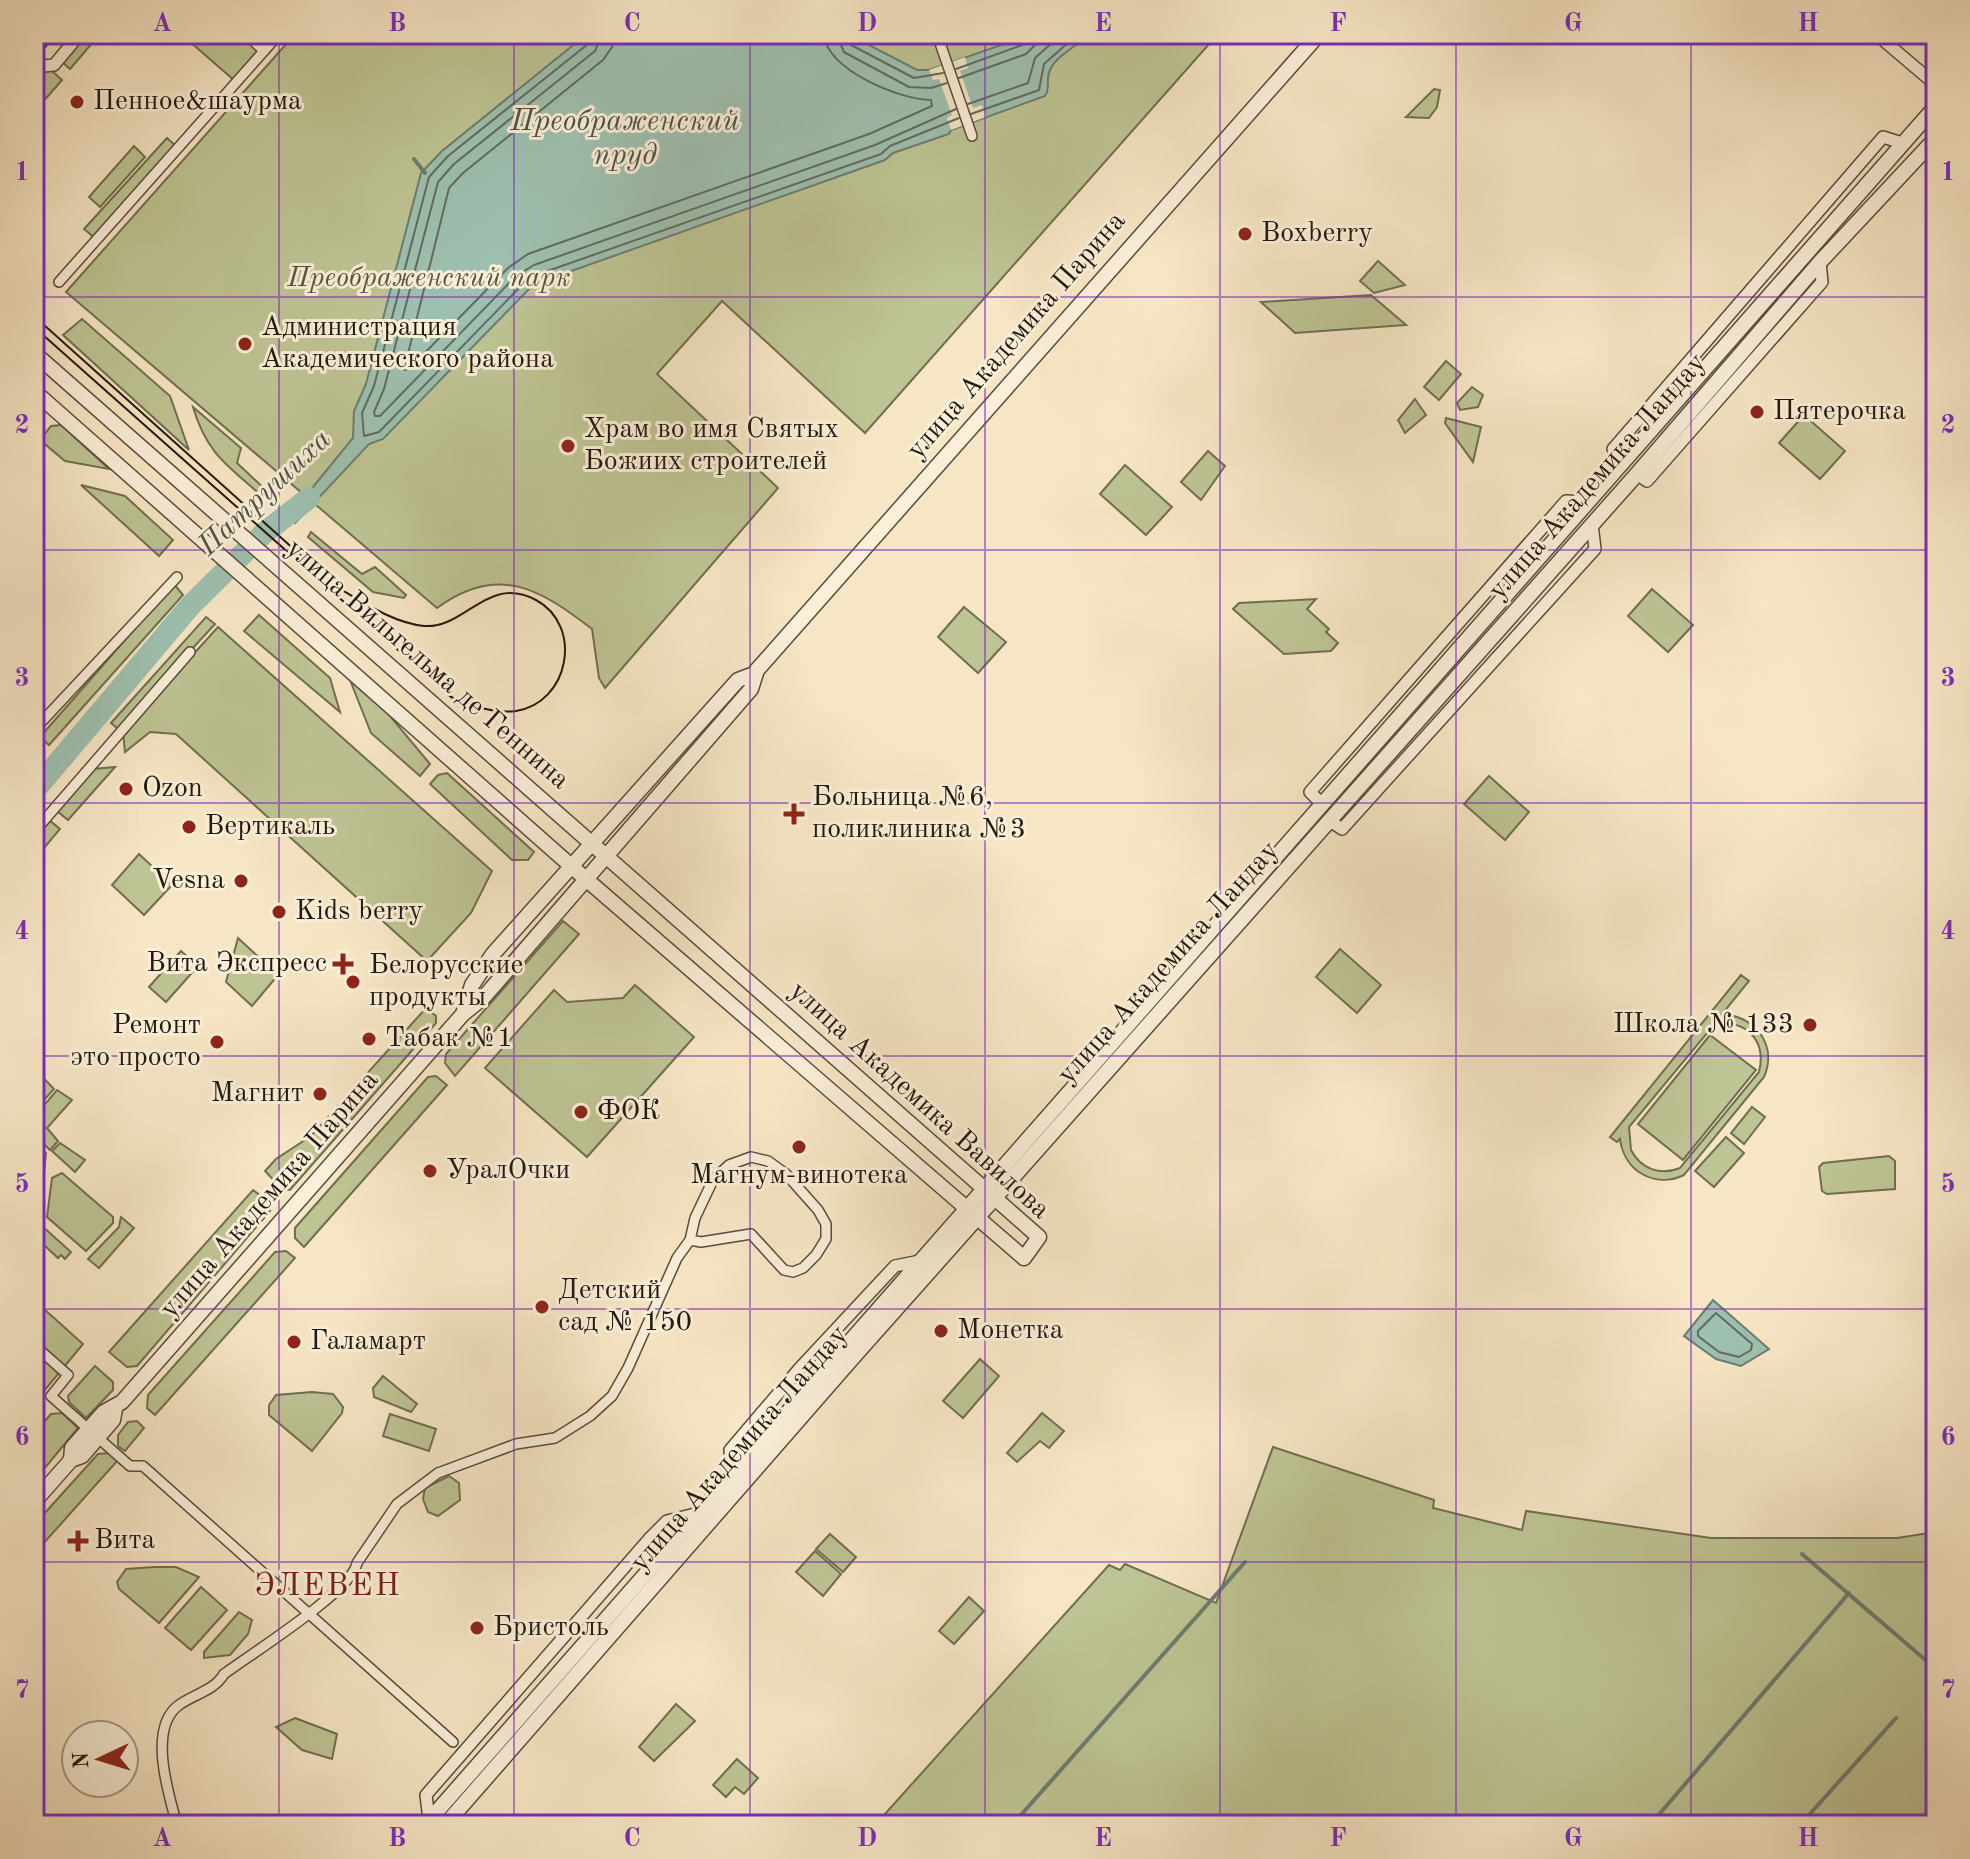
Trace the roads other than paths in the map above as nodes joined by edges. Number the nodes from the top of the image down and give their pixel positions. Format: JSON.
{"nodes":[{"id":1,"x":45,"y":34,"type":"edge"},
{"id":2,"x":80,"y":34,"type":"edge"},
{"id":3,"x":246,"y":34,"type":"edge"},
{"id":4,"x":279,"y":34,"type":"edge"},
{"id":5,"x":931,"y":34,"type":"edge"},
{"id":6,"x":1319,"y":34,"type":"edge"},
{"id":7,"x":1876,"y":34,"type":"edge"},
{"id":8,"x":34,"y":47,"type":"edge"},
{"id":9,"x":264,"y":51,"type":"junction"},
{"id":10,"x":34,"y":67,"type":"edge"},
{"id":11,"x":1936,"y":85,"type":"edge"},
{"id":12,"x":1936,"y":106,"type":"edge"},
{"id":13,"x":972,"y":136,"type":"dead end"},
{"id":14,"x":1936,"y":138,"type":"edge"},
{"id":15,"x":1820,"y":262,"type":"junction"},
{"id":16,"x":59,"y":282,"type":"dead end"},
{"id":17,"x":34,"y":353,"type":"edge"},
{"id":18,"x":34,"y":391,"type":"edge"},
{"id":19,"x":1642,"y":478,"type":"junction"},
{"id":20,"x":1588,"y":502,"type":"junction"},
{"id":21,"x":177,"y":577,"type":"dead end"},
{"id":22,"x":190,"y":652,"type":"dead end"},
{"id":23,"x":754,"y":674,"type":"junction"},
{"id":24,"x":34,"y":730,"type":"edge"},
{"id":25,"x":1322,"y":804,"type":"junction"},
{"id":26,"x":34,"y":832,"type":"edge"},
{"id":27,"x":591,"y":844,"type":"junction"},
{"id":28,"x":606,"y":858,"type":"junction"},
{"id":29,"x":572,"y":865,"type":"junction"},
{"id":30,"x":587,"y":880,"type":"junction"},
{"id":31,"x":463,"y":1014,"type":"junction"},
{"id":32,"x":990,"y":1193,"type":"junction"},
{"id":33,"x":972,"y":1213,"type":"junction"},
{"id":34,"x":690,"y":1240,"type":"junction"},
{"id":35,"x":34,"y":1345,"type":"edge"},
{"id":36,"x":94,"y":1433,"type":"junction"},
{"id":37,"x":34,"y":1502,"type":"edge"},
{"id":38,"x":699,"y":1513,"type":"junction"},
{"id":39,"x":308,"y":1613,"type":"junction"},
{"id":40,"x":453,"y":1742,"type":"dead end"},
{"id":41,"x":427,"y":1823,"type":"edge"},
{"id":42,"x":177,"y":1825,"type":"edge"},
{"id":43,"x":445,"y":1825,"type":"edge"}],
"edges":[{"from":1,"to":8,"type":"main road"},
{"from":2,"to":10,"type":"street"},
{"from":3,"to":9,"type":"street"},
{"from":4,"to":9,"type":"street"},
{"from":5,"to":13,"type":"street"},
{"from":6,"to":23,"type":"street","name":"улица Академика Парина"},
{"from":7,"to":11,"type":"street"},
{"from":9,"to":16,"type":"street"},
{"from":12,"to":20,"type":"street","name":"улица Академика Ландау"},
{"from":14,"to":15,"type":"street","name":"улица Академика Ландау"},
{"from":15,"to":19,"type":"street","name":"улица Академика Ландау"},
{"from":15,"to":19,"type":"street"},
{"from":17,"to":27,"type":"street","name":"улица Вильгельма де Геннина"},
{"from":18,"to":29,"type":"street","name":"улица Вильгельма де Геннина"},
{"from":19,"to":32,"type":"street","name":"улица Академика Ландау"},
{"from":20,"to":25,"type":"street","name":"улица Академика Ландау"},
{"from":20,"to":25,"type":"street"},
{"from":21,"to":24,"type":"street"},
{"from":22,"to":26,"type":"street"},
{"from":23,"to":27,"type":"street","name":"улица Академика Парина"},
{"from":23,"to":28,"type":"street","name":"улица Академика Парина"},
{"from":25,"to":32,"type":"street","name":"улица Академика Ландау"},
{"from":27,"to":28,"type":"street","name":"улица Вильгельма де Геннина"},
{"from":27,"to":29,"type":"street","name":"улица Академика Парина"},
{"from":28,"to":30,"type":"street","name":"улица Академика Парина"},
{"from":28,"to":32,"type":"street","name":"улица Академика Вавилова"},
{"from":29,"to":30,"type":"street","name":"улица Вильгельма де Геннина"},
{"from":29,"to":31,"type":"street","name":"улица Академика Парина"},
{"from":30,"to":31,"type":"street","name":"улица Академика Парина"},
{"from":30,"to":33,"type":"street","name":"улица Академика Вавилова"},
{"from":31,"to":36,"type":"street","name":"улица Академика Парина"},
{"from":32,"to":33,"type":"street","name":"улица Академика Ландау"},
{"from":32,"to":33,"type":"street","name":"улица Академика Вавилова"},
{"from":33,"to":38,"type":"street","name":"улица Академика Ландау"},
{"from":33,"to":43,"type":"street","name":"улица Академика Ландау"},
{"from":34,"to":34,"type":"street"},
{"from":34,"to":39,"type":"street"},
{"from":35,"to":36,"type":"street"},
{"from":36,"to":37,"type":"street","name":"улица Академика Парина"},
{"from":36,"to":39,"type":"street"},
{"from":38,"to":41,"type":"street","name":"улица Академика Ландау"},
{"from":38,"to":41,"type":"street"},
{"from":39,"to":40,"type":"street"},
{"from":39,"to":42,"type":"street"}]}
